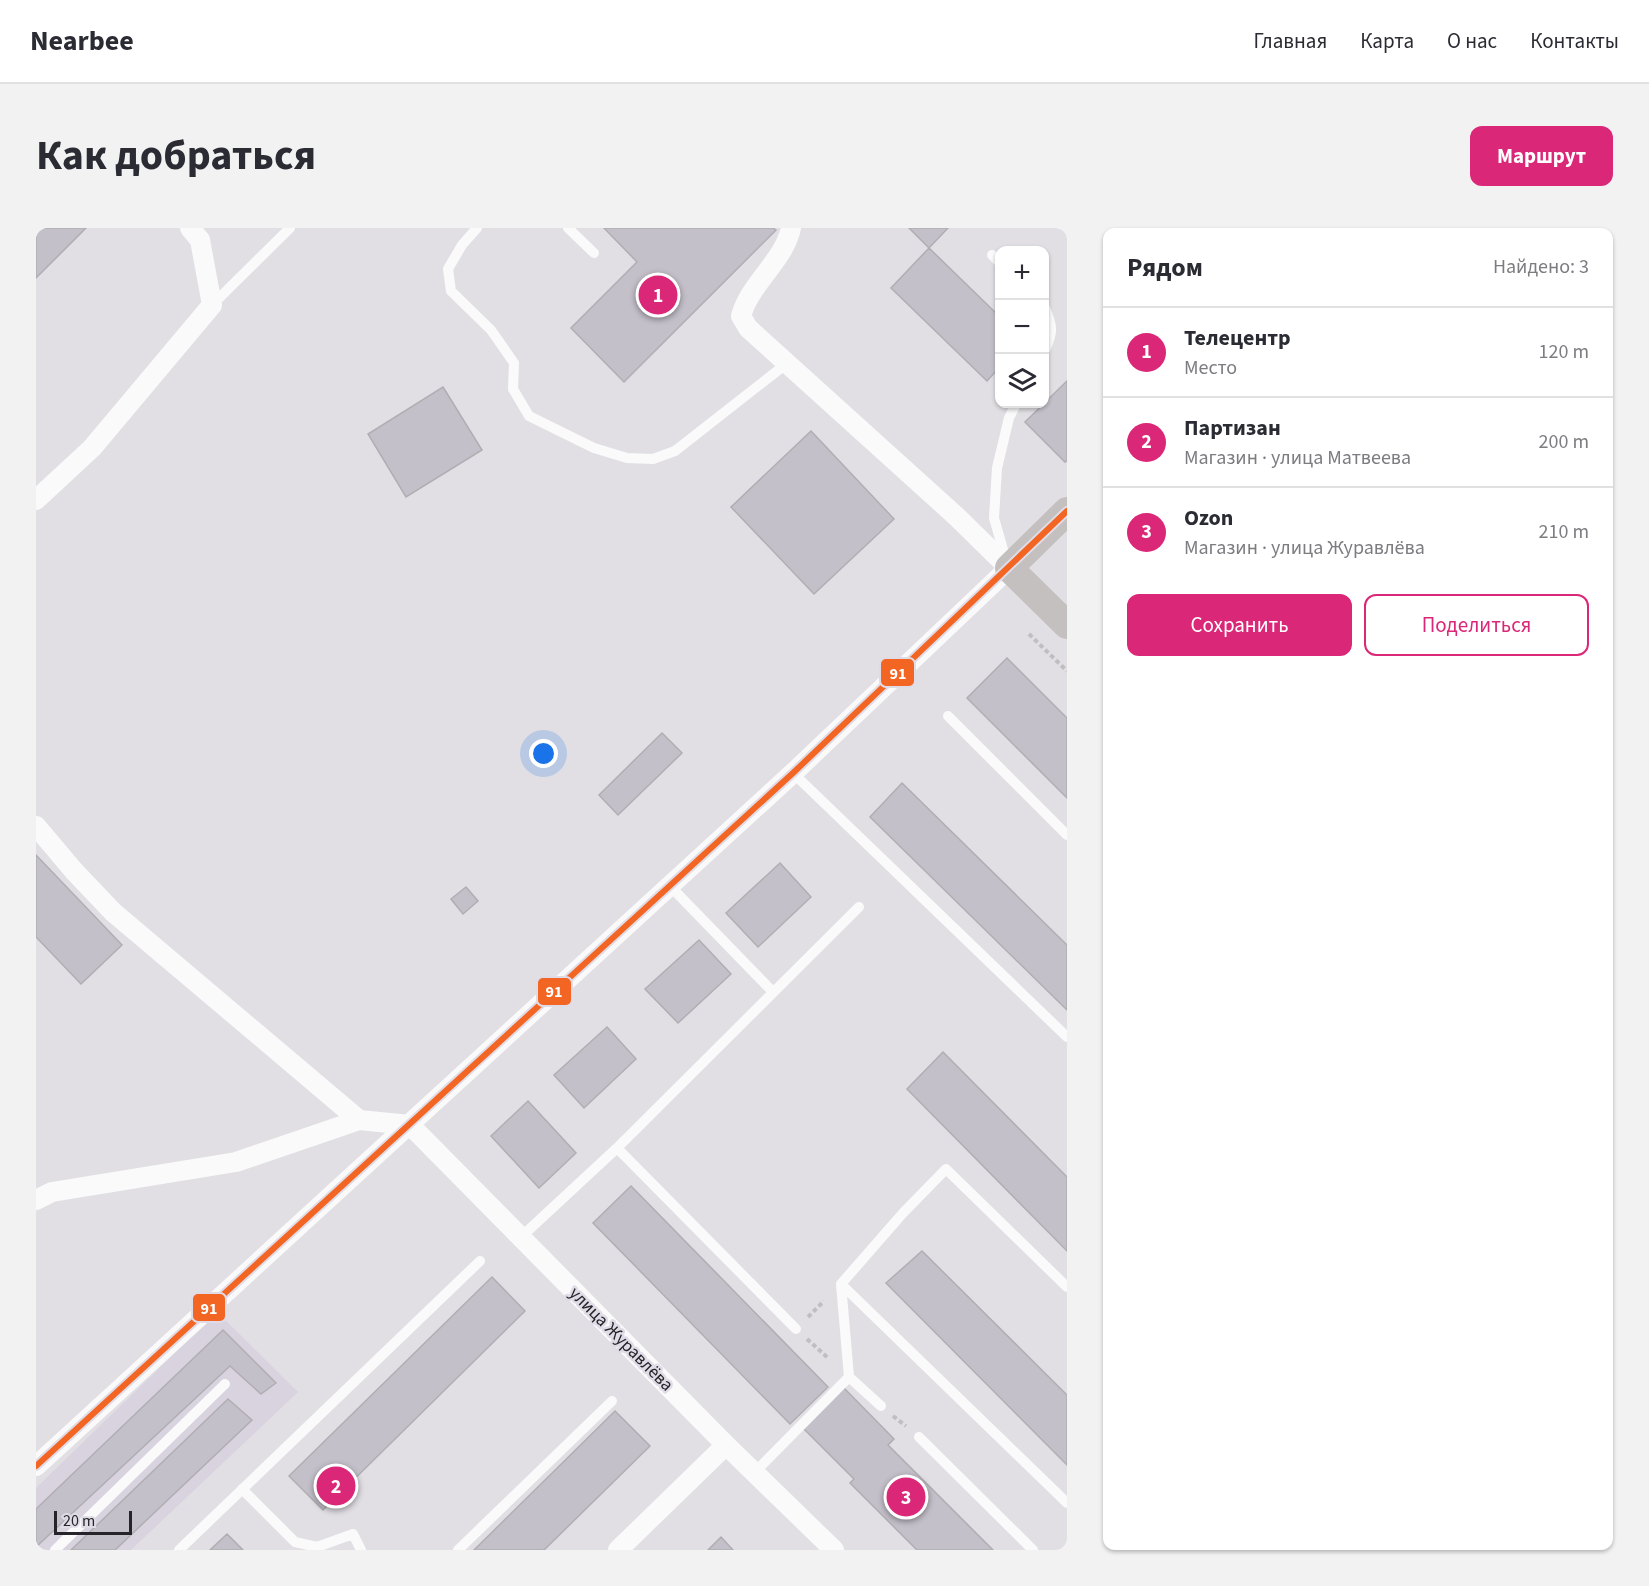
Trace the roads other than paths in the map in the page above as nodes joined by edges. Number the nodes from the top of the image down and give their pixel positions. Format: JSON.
{"nodes":[{"id":1,"x":190,"y":228,"type":"edge"},
{"id":2,"x":290,"y":228,"type":"edge"},
{"id":3,"x":477,"y":228,"type":"edge"},
{"id":4,"x":568,"y":228,"type":"edge"},
{"id":5,"x":791,"y":228,"type":"edge"},
{"id":6,"x":594,"y":253,"type":"dead end"},
{"id":7,"x":212,"y":304,"type":"junction"},
{"id":8,"x":1049,"y":317,"type":"edge"},
{"id":9,"x":1049,"y":342,"type":"edge"},
{"id":10,"x":786,"y":364,"type":"junction"},
{"id":11,"x":1014,"y":408,"type":"edge"},
{"id":12,"x":36,"y":500,"type":"edge"},
{"id":13,"x":1067,"y":512,"type":"edge"},
{"id":14,"x":1009,"y":568,"type":"junction"},
{"id":15,"x":1067,"y":625,"type":"edge"},
{"id":16,"x":948,"y":716,"type":"dead end"},
{"id":17,"x":793,"y":773,"type":"junction"},
{"id":18,"x":36,"y":826,"type":"edge"},
{"id":19,"x":1067,"y":836,"type":"edge"},
{"id":20,"x":670,"y":886,"type":"junction"},
{"id":21,"x":859,"y":907,"type":"dead end"},
{"id":22,"x":773,"y":992,"type":"junction"},
{"id":23,"x":1067,"y":1037,"type":"edge"},
{"id":24,"x":359,"y":1120,"type":"junction"},
{"id":25,"x":410,"y":1125,"type":"junction"},
{"id":26,"x":617,"y":1148,"type":"junction"},
{"id":27,"x":36,"y":1200,"type":"edge"},
{"id":28,"x":520,"y":1238,"type":"junction"},
{"id":29,"x":480,"y":1261,"type":"dead end"},
{"id":30,"x":841,"y":1284,"type":"junction"},
{"id":31,"x":1067,"y":1287,"type":"edge"},
{"id":32,"x":796,"y":1329,"type":"road end"},
{"id":33,"x":849,"y":1377,"type":"junction"},
{"id":34,"x":225,"y":1384,"type":"dead end"},
{"id":35,"x":612,"y":1401,"type":"dead end"},
{"id":36,"x":881,"y":1406,"type":"road end"},
{"id":37,"x":919,"y":1437,"type":"road end"},
{"id":38,"x":726,"y":1445,"type":"junction"},
{"id":39,"x":36,"y":1466,"type":"edge"},
{"id":40,"x":754,"y":1473,"type":"junction"},
{"id":41,"x":243,"y":1489,"type":"junction"},
{"id":42,"x":1067,"y":1503,"type":"edge"},
{"id":43,"x":55,"y":1550,"type":"edge"},
{"id":44,"x":178,"y":1550,"type":"edge"},
{"id":45,"x":361,"y":1550,"type":"edge"},
{"id":46,"x":458,"y":1550,"type":"edge"},
{"id":47,"x":618,"y":1550,"type":"edge"},
{"id":48,"x":834,"y":1550,"type":"edge"},
{"id":49,"x":1033,"y":1550,"type":"edge"}],
"edges":[{"from":1,"to":7,"type":"street"},
{"from":2,"to":7,"type":"lane"},
{"from":3,"to":10,"type":"lane"},
{"from":4,"to":6,"type":"lane"},
{"from":5,"to":10,"type":"street"},
{"from":7,"to":12,"type":"street"},
{"from":8,"to":9,"type":"lane"},
{"from":10,"to":14,"type":"street"},
{"from":11,"to":14,"type":"lane"},
{"from":13,"to":14,"type":"street"},
{"from":14,"to":15,"type":"street"},
{"from":14,"to":17,"type":"street"},
{"from":16,"to":19,"type":"lane"},
{"from":17,"to":20,"type":"street"},
{"from":17,"to":23,"type":"lane"},
{"from":18,"to":24,"type":"street"},
{"from":20,"to":22,"type":"lane"},
{"from":20,"to":25,"type":"street"},
{"from":21,"to":22,"type":"lane"},
{"from":22,"to":26,"type":"lane"},
{"from":24,"to":25,"type":"street"},
{"from":24,"to":27,"type":"street"},
{"from":25,"to":28,"type":"street","name":"улица Журавлёва"},
{"from":25,"to":39,"type":"street"},
{"from":26,"to":28,"type":"lane"},
{"from":26,"to":32,"type":"lane"},
{"from":28,"to":38,"type":"street","name":"улица Журавлёва"},
{"from":29,"to":41,"type":"lane"},
{"from":30,"to":31,"type":"lane"},
{"from":30,"to":33,"type":"lane"},
{"from":30,"to":42,"type":"lane"},
{"from":33,"to":36,"type":"lane"},
{"from":33,"to":40,"type":"lane"},
{"from":34,"to":43,"type":"lane"},
{"from":35,"to":46,"type":"lane"},
{"from":37,"to":49,"type":"lane"},
{"from":38,"to":40,"type":"street","name":"улица Журавлёва"},
{"from":38,"to":47,"type":"street"},
{"from":40,"to":48,"type":"street","name":"улица Журавлёва"},
{"from":41,"to":44,"type":"lane"},
{"from":41,"to":45,"type":"lane"}]}
